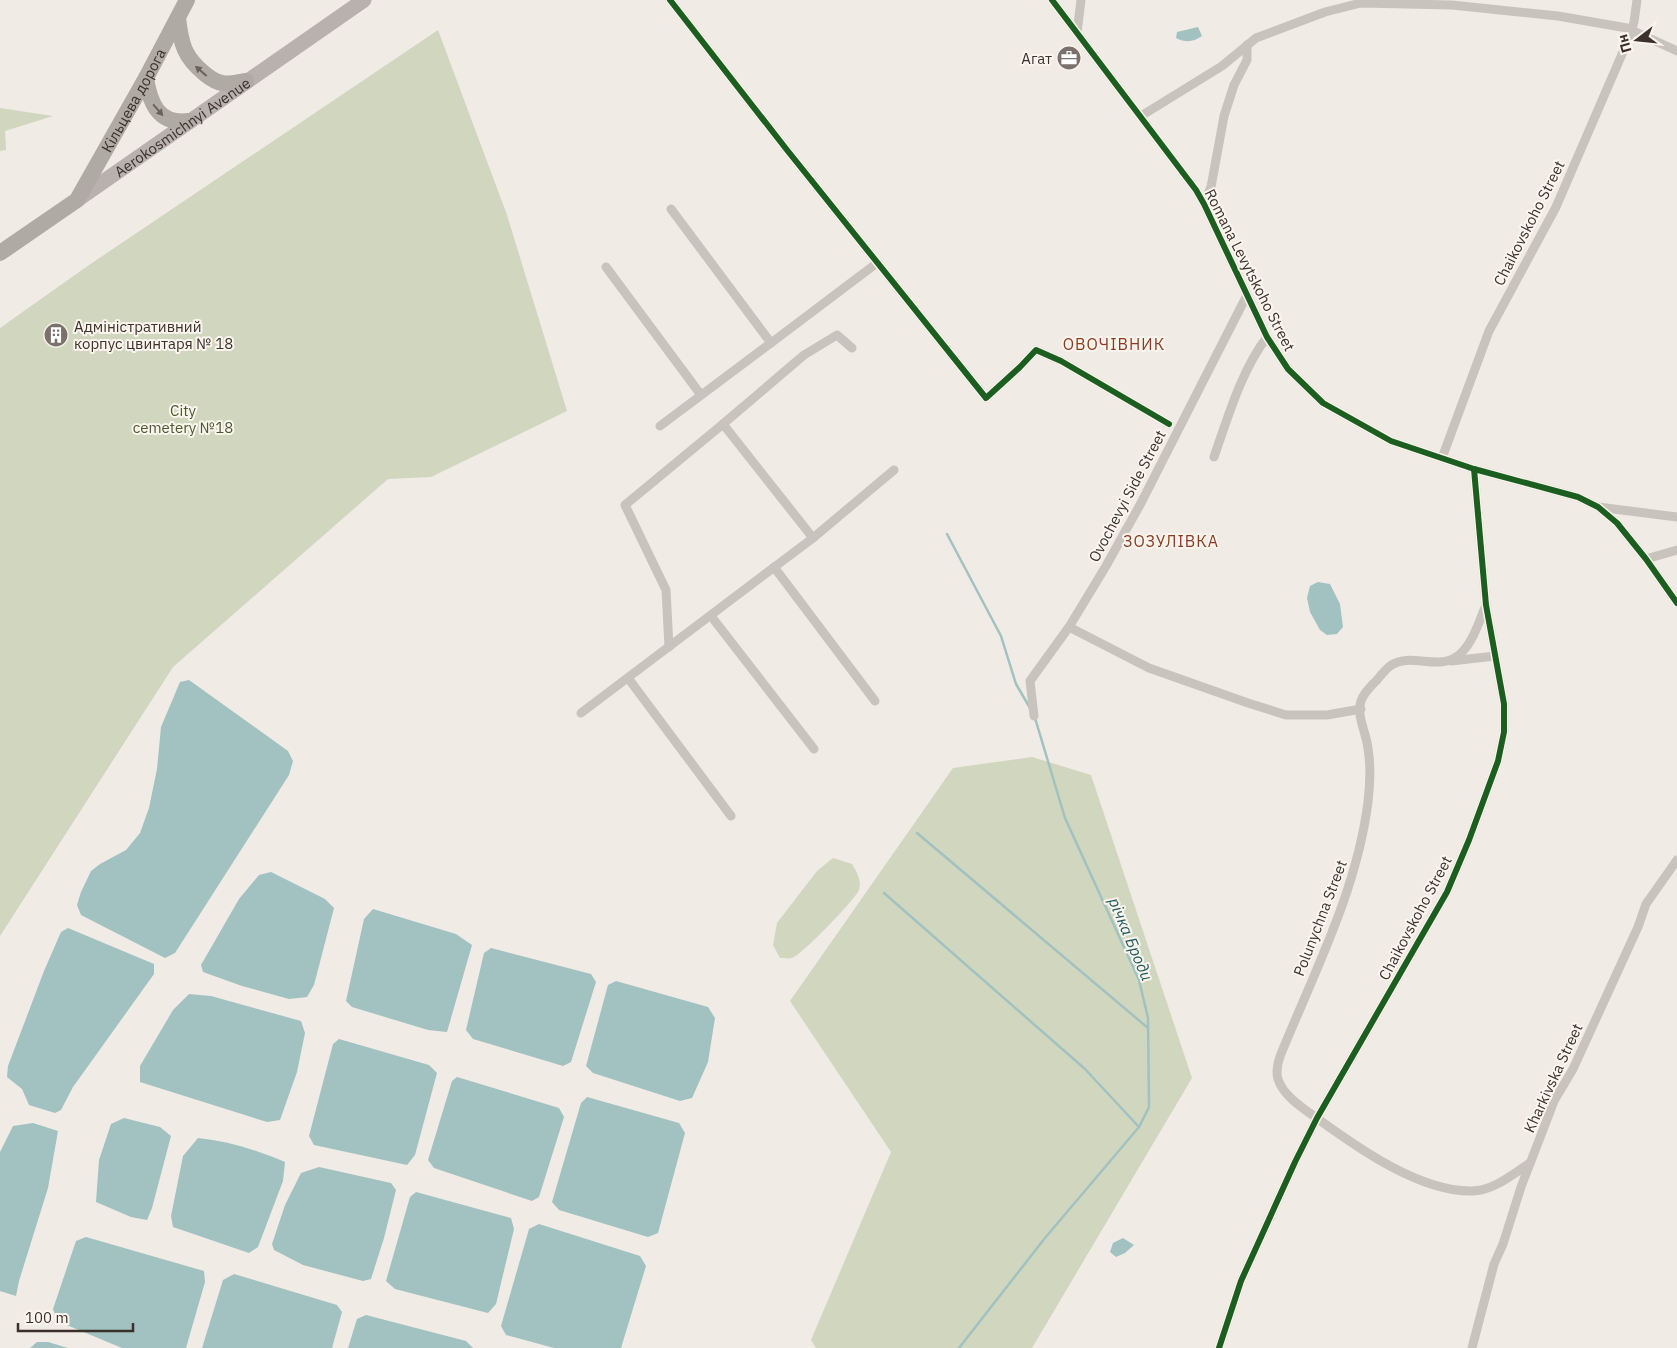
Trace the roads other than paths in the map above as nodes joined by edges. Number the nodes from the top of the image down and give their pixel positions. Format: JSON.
{"nodes":[{"id":1,"x":187,"y":0,"type":"edge"},
{"id":2,"x":364,"y":0,"type":"edge"},
{"id":3,"x":670,"y":0,"type":"edge"},
{"id":4,"x":1052,"y":0,"type":"edge"},
{"id":5,"x":1081,"y":0,"type":"edge"},
{"id":6,"x":1637,"y":0,"type":"edge"},
{"id":7,"x":1340,"y":4,"type":"edge"},
{"id":8,"x":178,"y":18,"type":"junction"},
{"id":9,"x":1632,"y":30,"type":"junction"},
{"id":10,"x":1077,"y":33,"type":"junction"},
{"id":11,"x":1246,"y":45,"type":"junction"},
{"id":12,"x":1677,"y":51,"type":"edge"},
{"id":13,"x":146,"y":78,"type":"junction"},
{"id":14,"x":246,"y":81,"type":"junction"},
{"id":15,"x":1140,"y":116,"type":"junction"},
{"id":16,"x":189,"y":121,"type":"junction"},
{"id":17,"x":76,"y":200,"type":"junction"},
{"id":18,"x":1204,"y":204,"type":"junction"},
{"id":19,"x":670,"y":209,"type":"dead end"},
{"id":20,"x":0,"y":253,"type":"edge"},
{"id":21,"x":877,"y":262,"type":"junction"},
{"id":22,"x":606,"y":267,"type":"dead end"},
{"id":23,"x":1247,"y":295,"type":"junction"},
{"id":24,"x":1267,"y":336,"type":"junction"},
{"id":25,"x":771,"y":343,"type":"junction"},
{"id":26,"x":852,"y":348,"type":"dead end"},
{"id":27,"x":701,"y":395,"type":"junction"},
{"id":28,"x":723,"y":424,"type":"junction"},
{"id":29,"x":1169,"y":424,"type":"dead end"},
{"id":30,"x":660,"y":426,"type":"dead end"},
{"id":31,"x":1214,"y":457,"type":"dead end"},
{"id":32,"x":1442,"y":458,"type":"junction"},
{"id":33,"x":1474,"y":469,"type":"junction"},
{"id":34,"x":894,"y":470,"type":"dead end"},
{"id":35,"x":1598,"y":507,"type":"junction"},
{"id":36,"x":1677,"y":517,"type":"edge"},
{"id":37,"x":813,"y":538,"type":"junction"},
{"id":38,"x":1677,"y":550,"type":"edge"},
{"id":39,"x":1646,"y":559,"type":"junction"},
{"id":40,"x":774,"y":568,"type":"junction"},
{"id":41,"x":1677,"y":603,"type":"edge"},
{"id":42,"x":1486,"y":605,"type":"junction"},
{"id":43,"x":711,"y":616,"type":"junction"},
{"id":44,"x":1069,"y":627,"type":"junction"},
{"id":45,"x":669,"y":647,"type":"junction"},
{"id":46,"x":1496,"y":656,"type":"junction"},
{"id":47,"x":1443,"y":662,"type":"junction"},
{"id":48,"x":628,"y":678,"type":"junction"},
{"id":49,"x":875,"y":701,"type":"dead end"},
{"id":50,"x":1360,"y":710,"type":"junction"},
{"id":51,"x":581,"y":714,"type":"dead end"},
{"id":52,"x":1034,"y":716,"type":"dead end"},
{"id":53,"x":814,"y":749,"type":"dead end"},
{"id":54,"x":731,"y":816,"type":"dead end"},
{"id":55,"x":1677,"y":860,"type":"edge"},
{"id":56,"x":1317,"y":1118,"type":"junction"},
{"id":57,"x":1530,"y":1163,"type":"junction"},
{"id":58,"x":1219,"y":1348,"type":"edge"},
{"id":59,"x":1472,"y":1348,"type":"edge"}],
"edges":[{"from":1,"to":8,"type":"highway","name":"Кільцева дорога"},
{"from":2,"to":14,"type":"main road","name":"Aerokosmichnyi Avenue"},
{"from":3,"to":21,"type":"street"},
{"from":4,"to":10,"type":"street","name":"Romana Levytskoho Street"},
{"from":5,"to":10,"type":"street"},
{"from":6,"to":9,"type":"street","name":"Chaikovskoho Street"},
{"from":7,"to":9,"type":"street"},
{"from":7,"to":11,"type":"street"},
{"from":8,"to":13,"type":"highway","name":"Кільцева дорога"},
{"from":14,"to":8,"type":"highway","one_way":true},
{"from":9,"to":12,"type":"street"},
{"from":9,"to":32,"type":"street","name":"Chaikovskoho Street"},
{"from":10,"to":15,"type":"street","name":"Romana Levytskoho Street"},
{"from":11,"to":15,"type":"street"},
{"from":11,"to":18,"type":"street"},
{"from":13,"to":16,"type":"highway","one_way":true},
{"from":13,"to":17,"type":"highway","name":"Кільцева дорога"},
{"from":14,"to":16,"type":"main road","name":"Aerokosmichnyi Avenue"},
{"from":15,"to":18,"type":"street","name":"Romana Levytskoho Street"},
{"from":16,"to":17,"type":"main road","name":"Aerokosmichnyi Avenue"},
{"from":17,"to":20,"type":"highway","name":"Aerokosmichnyi Avenue"},
{"from":18,"to":23,"type":"street","name":"Romana Levytskoho Street"},
{"from":19,"to":25,"type":"street"},
{"from":21,"to":25,"type":"street"},
{"from":21,"to":29,"type":"street"},
{"from":22,"to":27,"type":"street"},
{"from":23,"to":24,"type":"street","name":"Romana Levytskoho Street"},
{"from":23,"to":44,"type":"street","name":"Ovochevyi Side Street"},
{"from":24,"to":31,"type":"street"},
{"from":24,"to":32,"type":"street","name":"Romana Levytskoho Street"},
{"from":25,"to":27,"type":"street"},
{"from":26,"to":28,"type":"street"},
{"from":27,"to":30,"type":"street"},
{"from":28,"to":37,"type":"street"},
{"from":28,"to":45,"type":"street"},
{"from":32,"to":33,"type":"street","name":"Romana Levytskoho Street"},
{"from":33,"to":35,"type":"street","name":"Romana Levytskoho Street"},
{"from":33,"to":42,"type":"street","name":"Chaikovskoho Street"},
{"from":34,"to":37,"type":"street"},
{"from":35,"to":36,"type":"street"},
{"from":35,"to":39,"type":"street","name":"Romana Levytskoho Street"},
{"from":37,"to":40,"type":"street"},
{"from":38,"to":39,"type":"street"},
{"from":39,"to":41,"type":"street","name":"Romana Levytskoho Street"},
{"from":40,"to":43,"type":"street"},
{"from":40,"to":49,"type":"street"},
{"from":42,"to":46,"type":"street","name":"Chaikovskoho Street"},
{"from":42,"to":47,"type":"street"},
{"from":43,"to":45,"type":"street"},
{"from":43,"to":53,"type":"street"},
{"from":44,"to":50,"type":"street"},
{"from":44,"to":52,"type":"street","name":"Ovochevyi Side Street"},
{"from":45,"to":48,"type":"street"},
{"from":46,"to":47,"type":"street"},
{"from":46,"to":56,"type":"street","name":"Chaikovskoho Street"},
{"from":47,"to":50,"type":"street"},
{"from":48,"to":51,"type":"street"},
{"from":48,"to":54,"type":"street"},
{"from":50,"to":56,"type":"street","name":"Polunychna Street"},
{"from":55,"to":57,"type":"street","name":"Kharkivska Street"},
{"from":56,"to":57,"type":"street","name":"Polunychna Street"},
{"from":56,"to":58,"type":"street","name":"Chaikovskoho Street"},
{"from":57,"to":59,"type":"street","name":"Kharkivska Street"}]}
